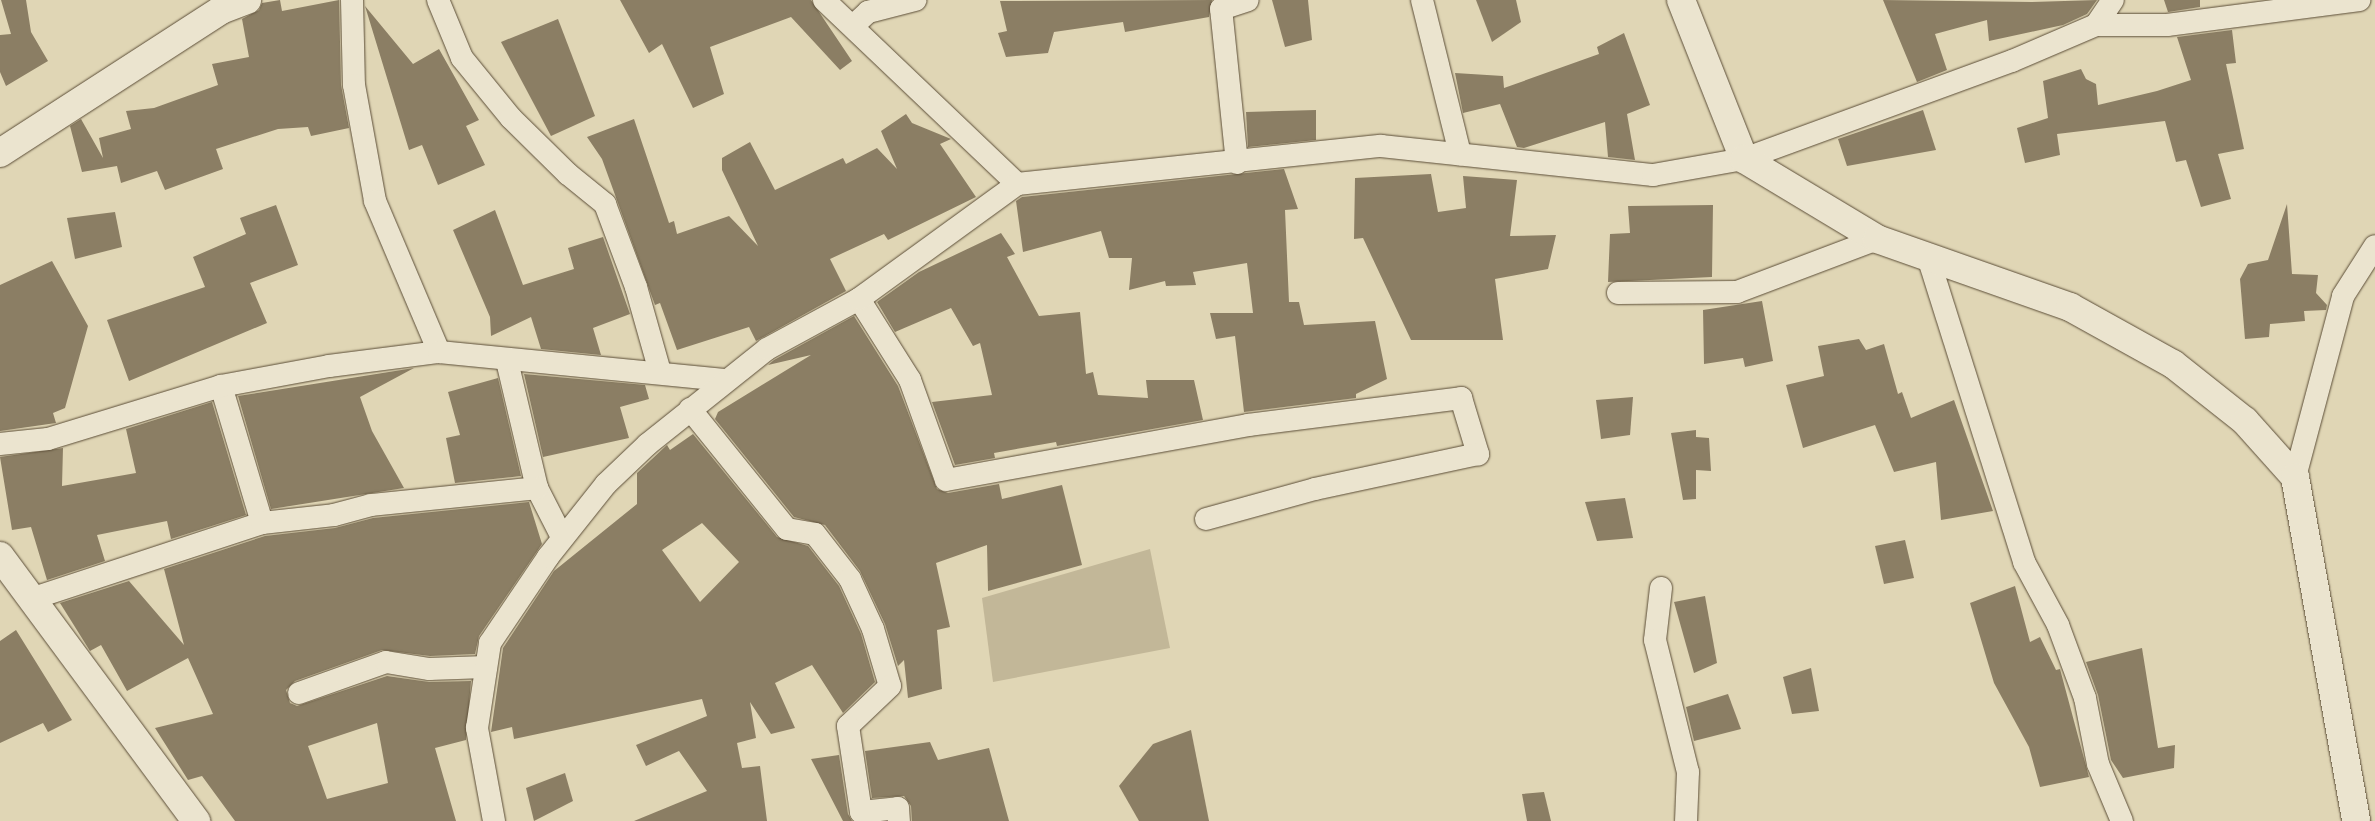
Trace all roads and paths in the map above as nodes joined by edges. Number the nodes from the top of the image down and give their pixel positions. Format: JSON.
{"nodes":[{"id":1,"x":247,"y":0,"type":"edge"},
{"id":2,"x":352,"y":0,"type":"edge"},
{"id":3,"x":438,"y":0,"type":"edge"},
{"id":4,"x":824,"y":0,"type":"edge"},
{"id":5,"x":914,"y":0,"type":"edge"},
{"id":6,"x":1248,"y":0,"type":"edge"},
{"id":7,"x":1422,"y":0,"type":"edge"},
{"id":8,"x":1681,"y":0,"type":"edge"},
{"id":9,"x":2113,"y":0,"type":"edge"},
{"id":10,"x":2359,"y":0,"type":"edge"},
{"id":11,"x":853,"y":26,"type":"junction"},
{"id":12,"x":2096,"y":26,"type":"junction"},
{"id":13,"x":0,"y":153,"type":"edge"},
{"id":14,"x":1460,"y":154,"type":"junction"},
{"id":15,"x":1744,"y":159,"type":"junction"},
{"id":16,"x":1237,"y":163,"type":"junction"},
{"id":17,"x":1017,"y":184,"type":"junction"},
{"id":18,"x":1877,"y":239,"type":"junction"},
{"id":19,"x":2375,"y":246,"type":"edge"},
{"id":20,"x":1928,"y":257,"type":"junction"},
{"id":21,"x":1618,"y":293,"type":"dead end"},
{"id":22,"x":859,"y":299,"type":"junction"},
{"id":23,"x":439,"y":352,"type":"junction"},
{"id":24,"x":507,"y":361,"type":"junction"},
{"id":25,"x":660,"y":372,"type":"junction"},
{"id":26,"x":727,"y":380,"type":"junction"},
{"id":27,"x":220,"y":386,"type":"junction"},
{"id":28,"x":690,"y":409,"type":"junction"},
{"id":29,"x":0,"y":444,"type":"edge"},
{"id":30,"x":2295,"y":477,"type":"junction"},
{"id":31,"x":536,"y":488,"type":"junction"},
{"id":32,"x":1206,"y":519,"type":"dead end"},
{"id":33,"x":262,"y":523,"type":"junction"},
{"id":34,"x":562,"y":537,"type":"junction"},
{"id":35,"x":0,"y":556,"type":"edge"},
{"id":36,"x":1661,"y":588,"type":"dead end"},
{"id":37,"x":34,"y":598,"type":"junction"},
{"id":38,"x":486,"y":666,"type":"junction"},
{"id":39,"x":299,"y":693,"type":"dead end"},
{"id":40,"x":196,"y":821,"type":"edge"},
{"id":41,"x":494,"y":821,"type":"edge"},
{"id":42,"x":899,"y":821,"type":"edge"},
{"id":43,"x":1686,"y":821,"type":"edge"},
{"id":44,"x":2122,"y":821,"type":"edge"},
{"id":45,"x":2356,"y":821,"type":"edge"}],
"edges":[{"from":1,"to":13,"type":"street"},
{"from":2,"to":23,"type":"street"},
{"from":3,"to":25,"type":"street"},
{"from":4,"to":11,"type":"street"},
{"from":5,"to":11,"type":"street"},
{"from":6,"to":16,"type":"street"},
{"from":7,"to":14,"type":"street"},
{"from":8,"to":15,"type":"street"},
{"from":9,"to":12,"type":"street"},
{"from":10,"to":12,"type":"street"},
{"from":11,"to":17,"type":"street"},
{"from":12,"to":15,"type":"street"},
{"from":14,"to":15,"type":"street"},
{"from":14,"to":16,"type":"street"},
{"from":15,"to":18,"type":"street"},
{"from":16,"to":17,"type":"street"},
{"from":17,"to":22,"type":"street"},
{"from":18,"to":20,"type":"street"},
{"from":18,"to":21,"type":"street"},
{"from":19,"to":30,"type":"street"},
{"from":20,"to":30,"type":"street"},
{"from":20,"to":44,"type":"street"},
{"from":22,"to":26,"type":"street"},
{"from":22,"to":32,"type":"street"},
{"from":23,"to":24,"type":"street"},
{"from":23,"to":27,"type":"street"},
{"from":24,"to":25,"type":"street"},
{"from":24,"to":31,"type":"street"},
{"from":25,"to":26,"type":"street"},
{"from":26,"to":28,"type":"street"},
{"from":27,"to":29,"type":"street"},
{"from":27,"to":33,"type":"street"},
{"from":28,"to":34,"type":"street"},
{"from":28,"to":42,"type":"street"},
{"from":30,"to":45,"type":"street"},
{"from":31,"to":33,"type":"street"},
{"from":31,"to":34,"type":"street"},
{"from":33,"to":37,"type":"street"},
{"from":34,"to":38,"type":"street"},
{"from":35,"to":37,"type":"street"},
{"from":36,"to":43,"type":"street"},
{"from":37,"to":40,"type":"street"},
{"from":38,"to":39,"type":"street"},
{"from":38,"to":41,"type":"street"}]}
